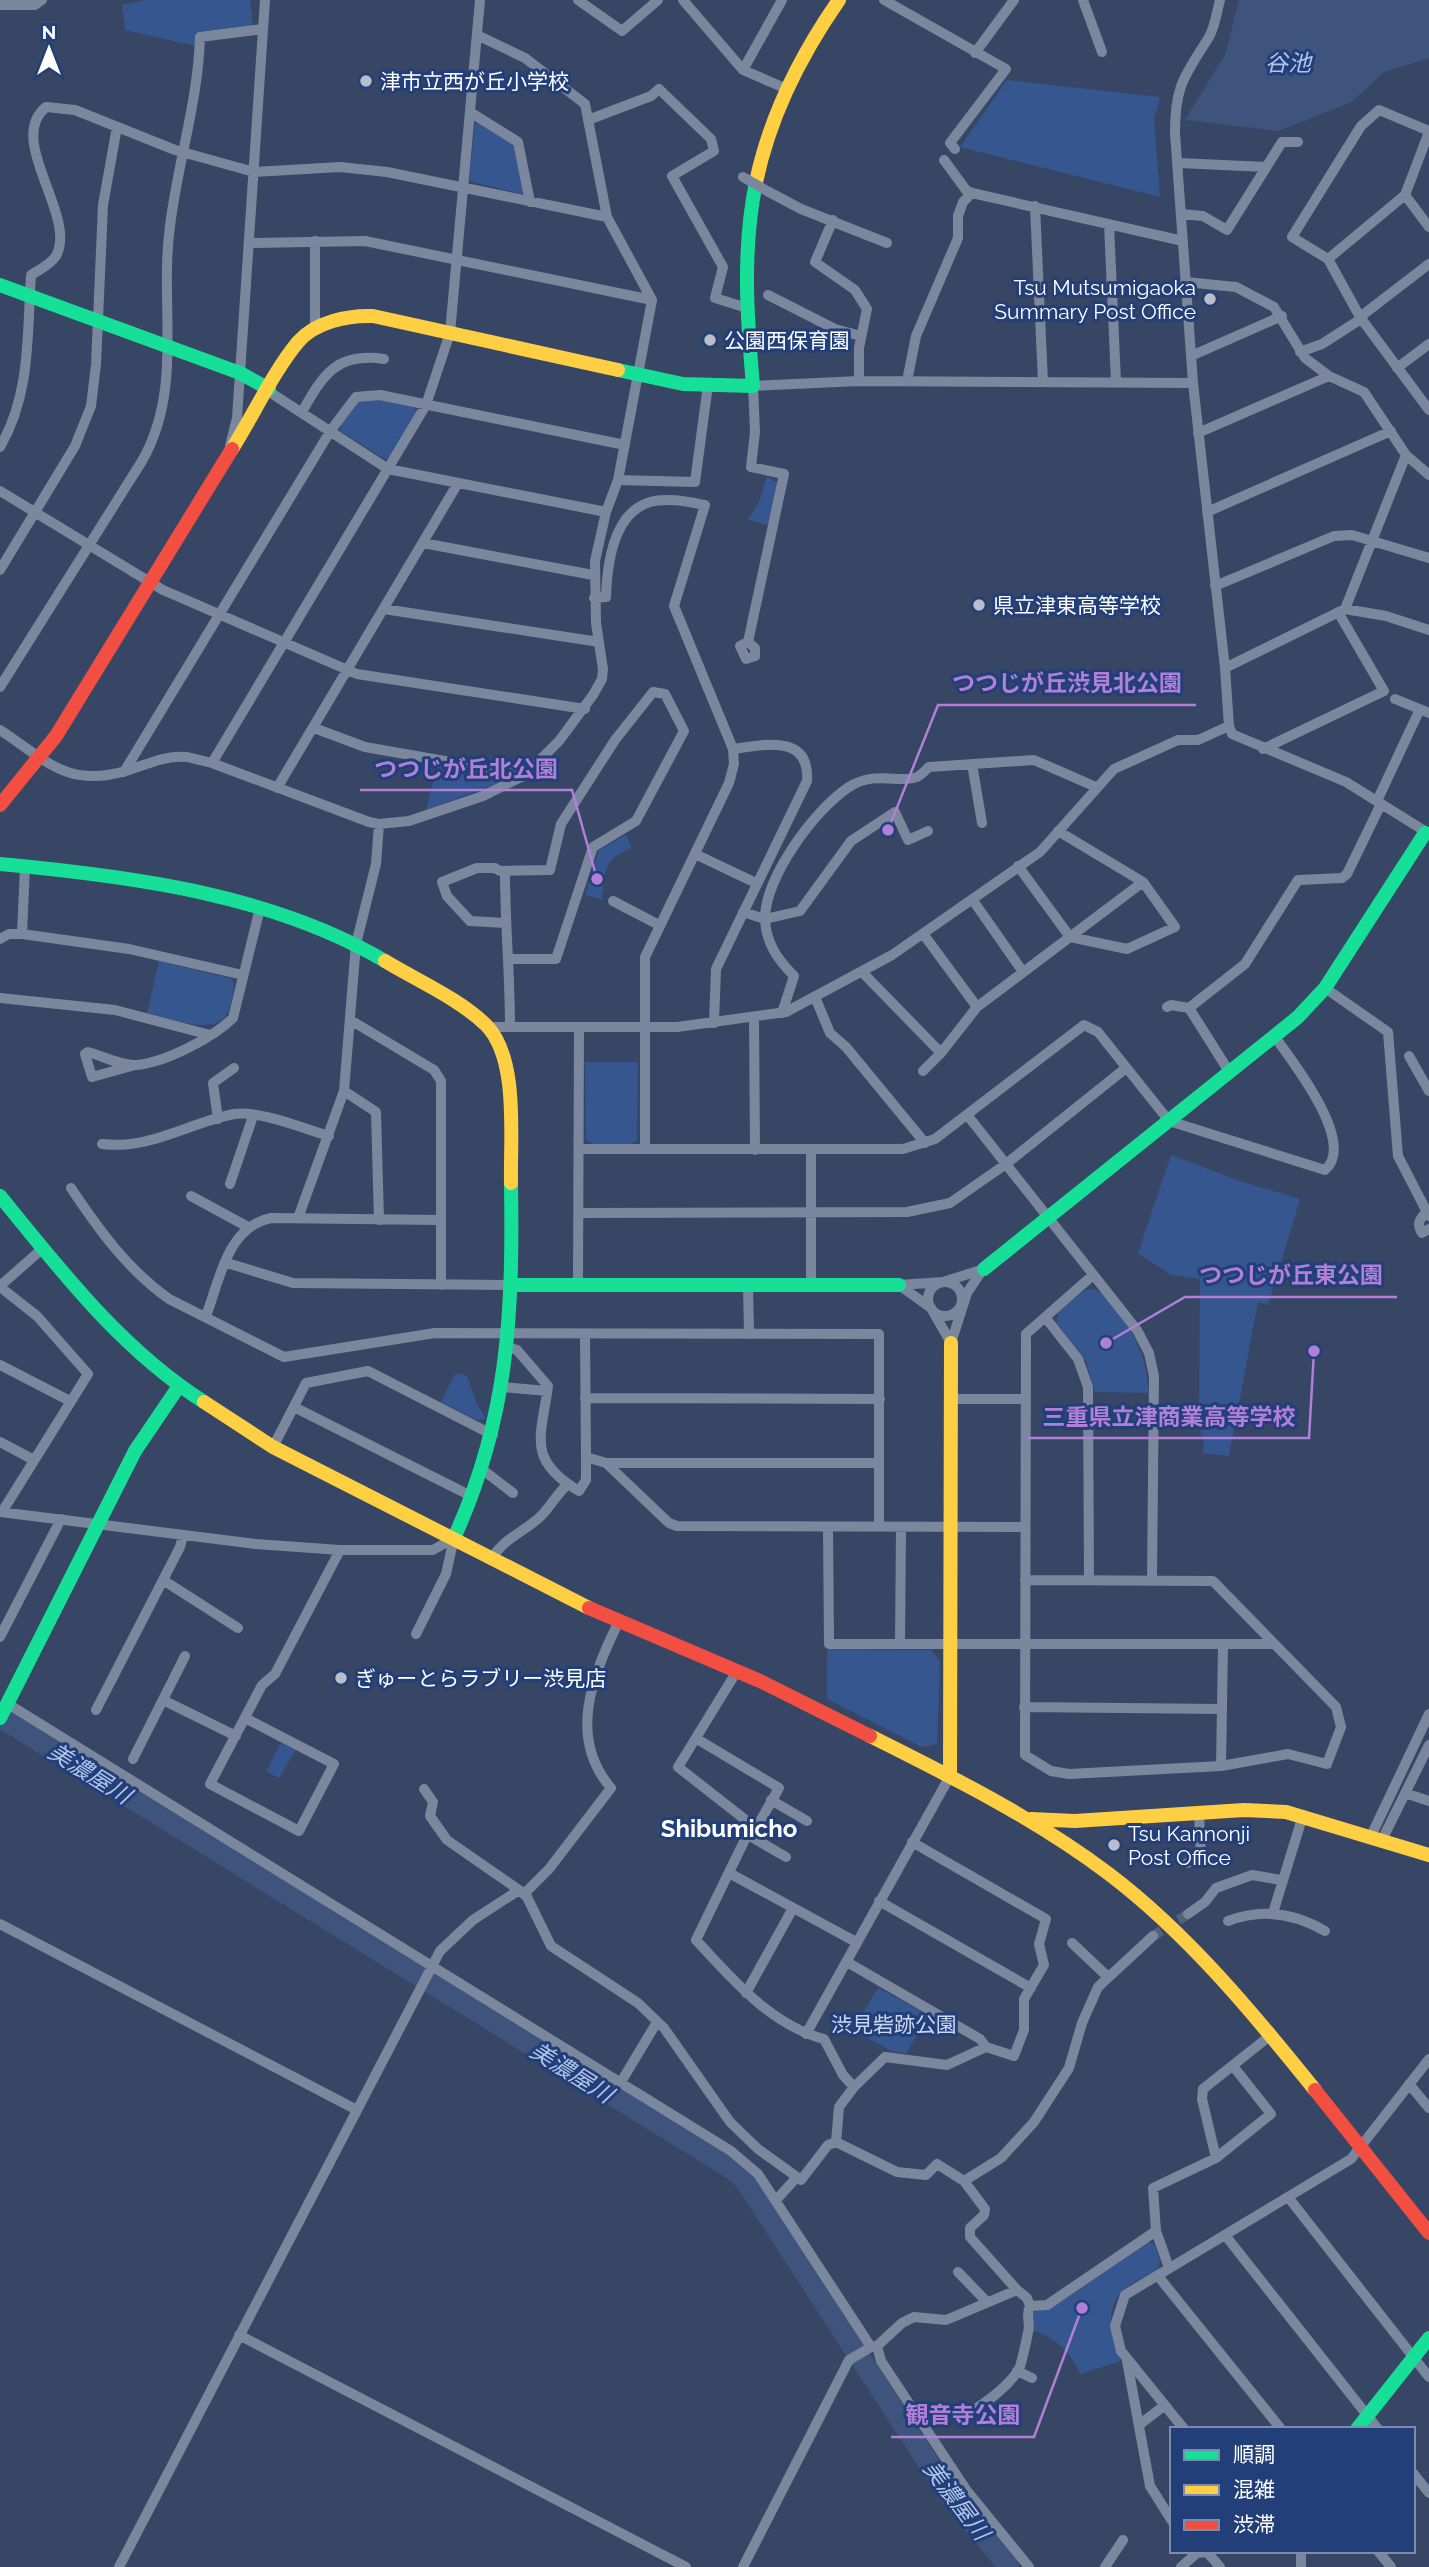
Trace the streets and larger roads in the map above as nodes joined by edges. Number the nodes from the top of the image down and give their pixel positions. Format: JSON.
{"nodes":[{"id":1,"x":42,"y":0,"type":"edge"},
{"id":2,"x":265,"y":0,"type":"edge"},
{"id":3,"x":480,"y":0,"type":"edge"},
{"id":4,"x":578,"y":0,"type":"edge"},
{"id":5,"x":658,"y":0,"type":"edge"},
{"id":6,"x":683,"y":0,"type":"edge"},
{"id":7,"x":839,"y":0,"type":"edge"},
{"id":8,"x":884,"y":0,"type":"edge"},
{"id":9,"x":1014,"y":0,"type":"edge"},
{"id":10,"x":1083,"y":0,"type":"edge"},
{"id":11,"x":1220,"y":0,"type":"edge"},
{"id":12,"x":778,"y":2,"type":"edge"},
{"id":13,"x":900,"y":4,"type":"edge"},
{"id":14,"x":0,"y":5,"type":"edge"},
{"id":15,"x":263,"y":29,"type":"junction"},
{"id":16,"x":477,"y":35,"type":"junction"},
{"id":17,"x":1102,"y":52,"type":"dead end"},
{"id":18,"x":975,"y":53,"type":"junction"},
{"id":19,"x":743,"y":70,"type":"junction"},
{"id":20,"x":787,"y":89,"type":"junction"},
{"id":21,"x":470,"y":112,"type":"junction"},
{"id":22,"x":588,"y":120,"type":"junction"},
{"id":23,"x":117,"y":127,"type":"junction"},
{"id":24,"x":1429,"y":132,"type":"edge"},
{"id":25,"x":1298,"y":142,"type":"dead end"},
{"id":26,"x":956,"y":149,"type":"dead end"},
{"id":27,"x":183,"y":152,"type":"junction"},
{"id":28,"x":944,"y":160,"type":"dead end"},
{"id":29,"x":1179,"y":163,"type":"junction"},
{"id":30,"x":1266,"y":167,"type":"junction"},
{"id":31,"x":254,"y":172,"type":"junction"},
{"id":32,"x":756,"y":184,"type":"junction"},
{"id":33,"x":464,"y":188,"type":"junction"},
{"id":34,"x":972,"y":193,"type":"junction"},
{"id":35,"x":1405,"y":195,"type":"junction"},
{"id":36,"x":530,"y":202,"type":"junction"},
{"id":37,"x":1035,"y":206,"type":"junction"},
{"id":38,"x":1181,"y":214,"type":"junction"},
{"id":39,"x":607,"y":217,"type":"junction"},
{"id":40,"x":833,"y":220,"type":"junction"},
{"id":41,"x":1109,"y":224,"type":"junction"},
{"id":42,"x":1429,"y":227,"type":"edge"},
{"id":43,"x":315,"y":241,"type":"junction"},
{"id":44,"x":1183,"y":241,"type":"junction"},
{"id":45,"x":250,"y":243,"type":"junction"},
{"id":46,"x":887,"y":243,"type":"dead end"},
{"id":47,"x":457,"y":259,"type":"junction"},
{"id":48,"x":1328,"y":259,"type":"junction"},
{"id":49,"x":1429,"y":264,"type":"edge"},
{"id":50,"x":1185,"y":282,"type":"junction"},
{"id":51,"x":0,"y":285,"type":"edge"},
{"id":52,"x":29,"y":295,"type":"junction"},
{"id":53,"x":768,"y":295,"type":"dead end"},
{"id":54,"x":652,"y":300,"type":"junction"},
{"id":55,"x":747,"y":308,"type":"junction"},
{"id":56,"x":1282,"y":316,"type":"junction"},
{"id":57,"x":1361,"y":318,"type":"junction"},
{"id":58,"x":99,"y":321,"type":"junction"},
{"id":59,"x":315,"y":329,"type":"junction"},
{"id":60,"x":450,"y":333,"type":"junction"},
{"id":61,"x":861,"y":336,"type":"junction"},
{"id":62,"x":1429,"y":344,"type":"edge"},
{"id":63,"x":168,"y":347,"type":"junction"},
{"id":64,"x":1300,"y":352,"type":"junction"},
{"id":65,"x":1191,"y":356,"type":"junction"},
{"id":66,"x":384,"y":359,"type":"dead end"},
{"id":67,"x":1397,"y":368,"type":"junction"},
{"id":68,"x":240,"y":373,"type":"junction"},
{"id":69,"x":640,"y":375,"type":"junction"},
{"id":70,"x":1329,"y":376,"type":"junction"},
{"id":71,"x":859,"y":381,"type":"junction"},
{"id":72,"x":906,"y":381,"type":"junction"},
{"id":73,"x":1043,"y":382,"type":"junction"},
{"id":74,"x":1116,"y":382,"type":"junction"},
{"id":75,"x":1193,"y":383,"type":"junction"},
{"id":76,"x":708,"y":385,"type":"junction"},
{"id":77,"x":753,"y":386,"type":"junction"},
{"id":78,"x":268,"y":390,"type":"junction"},
{"id":79,"x":426,"y":405,"type":"junction"},
{"id":80,"x":1429,"y":411,"type":"edge"},
{"id":81,"x":302,"y":412,"type":"junction"},
{"id":82,"x":331,"y":430,"type":"junction"},
{"id":83,"x":1391,"y":431,"type":"junction"},
{"id":84,"x":1198,"y":433,"type":"junction"},
{"id":85,"x":625,"y":445,"type":"junction"},
{"id":86,"x":0,"y":447,"type":"edge"},
{"id":87,"x":1406,"y":455,"type":"junction"},
{"id":88,"x":226,"y":459,"type":"junction"},
{"id":89,"x":388,"y":469,"type":"junction"},
{"id":90,"x":1429,"y":475,"type":"edge"},
{"id":91,"x":618,"y":480,"type":"junction"},
{"id":92,"x":458,"y":483,"type":"junction"},
{"id":93,"x":0,"y":491,"type":"edge"},
{"id":94,"x":606,"y":512,"type":"junction"},
{"id":95,"x":1207,"y":512,"type":"junction"},
{"id":96,"x":35,"y":513,"type":"junction"},
{"id":97,"x":1373,"y":542,"type":"junction"},
{"id":98,"x":423,"y":543,"type":"junction"},
{"id":99,"x":90,"y":546,"type":"junction"},
{"id":100,"x":1429,"y":558,"type":"edge"},
{"id":101,"x":0,"y":570,"type":"edge"},
{"id":102,"x":593,"y":575,"type":"junction"},
{"id":103,"x":151,"y":583,"type":"junction"},
{"id":104,"x":1215,"y":586,"type":"junction"},
{"id":105,"x":594,"y":598,"type":"junction"},
{"id":106,"x":384,"y":609,"type":"junction"},
{"id":107,"x":1341,"y":610,"type":"junction"},
{"id":108,"x":219,"y":614,"type":"junction"},
{"id":109,"x":1429,"y":631,"type":"edge"},
{"id":110,"x":284,"y":641,"type":"junction"},
{"id":111,"x":599,"y":642,"type":"junction"},
{"id":112,"x":748,"y":642,"type":"dead end"},
{"id":113,"x":1225,"y":668,"type":"junction"},
{"id":114,"x":349,"y":669,"type":"junction"},
{"id":115,"x":0,"y":687,"type":"edge"},
{"id":116,"x":1395,"y":699,"type":"dead end"},
{"id":117,"x":585,"y":709,"type":"junction"},
{"id":118,"x":1425,"y":711,"type":"edge"},
{"id":119,"x":1229,"y":726,"type":"junction"},
{"id":120,"x":314,"y":728,"type":"junction"},
{"id":121,"x":0,"y":730,"type":"edge"},
{"id":122,"x":733,"y":749,"type":"junction"},
{"id":123,"x":1263,"y":749,"type":"junction"},
{"id":124,"x":41,"y":757,"type":"junction"},
{"id":125,"x":212,"y":763,"type":"junction"},
{"id":126,"x":972,"y":764,"type":"junction"},
{"id":127,"x":124,"y":772,"type":"junction"},
{"id":128,"x":525,"y":775,"type":"junction"},
{"id":129,"x":277,"y":788,"type":"junction"},
{"id":130,"x":1096,"y":788,"type":"junction"},
{"id":131,"x":1379,"y":803,"type":"junction"},
{"id":132,"x":0,"y":805,"type":"edge"},
{"id":133,"x":379,"y":824,"type":"junction"},
{"id":134,"x":982,"y":824,"type":"dead end"},
{"id":135,"x":929,"y":831,"type":"dead end"},
{"id":136,"x":1058,"y":831,"type":"junction"},
{"id":137,"x":1427,"y":833,"type":"edge"},
{"id":138,"x":695,"y":854,"type":"junction"},
{"id":139,"x":0,"y":864,"type":"edge"},
{"id":140,"x":1018,"y":866,"type":"junction"},
{"id":141,"x":24,"y":867,"type":"junction"},
{"id":142,"x":505,"y":871,"type":"junction"},
{"id":143,"x":1143,"y":882,"type":"junction"},
{"id":144,"x":756,"y":883,"type":"junction"},
{"id":145,"x":972,"y":898,"type":"junction"},
{"id":146,"x":613,"y":901,"type":"dead end"},
{"id":147,"x":260,"y":908,"type":"junction"},
{"id":148,"x":743,"y":912,"type":"junction"},
{"id":149,"x":765,"y":919,"type":"junction"},
{"id":150,"x":505,"y":923,"type":"junction"},
{"id":151,"x":659,"y":925,"type":"junction"},
{"id":152,"x":22,"y":934,"type":"junction"},
{"id":153,"x":924,"y":935,"type":"junction"},
{"id":154,"x":1070,"y":937,"type":"junction"},
{"id":155,"x":0,"y":939,"type":"edge"},
{"id":156,"x":356,"y":944,"type":"junction"},
{"id":157,"x":510,"y":959,"type":"junction"},
{"id":158,"x":862,"y":972,"type":"junction"},
{"id":159,"x":1023,"y":972,"type":"junction"},
{"id":160,"x":243,"y":975,"type":"junction"},
{"id":161,"x":1325,"y":988,"type":"junction"},
{"id":162,"x":815,"y":997,"type":"junction"},
{"id":163,"x":0,"y":998,"type":"edge"},
{"id":164,"x":977,"y":1007,"type":"junction"},
{"id":165,"x":1167,"y":1007,"type":"dead end"},
{"id":166,"x":1189,"y":1008,"type":"junction"},
{"id":167,"x":782,"y":1013,"type":"junction"},
{"id":168,"x":754,"y":1017,"type":"junction"},
{"id":169,"x":352,"y":1021,"type":"junction"},
{"id":170,"x":714,"y":1023,"type":"junction"},
{"id":171,"x":488,"y":1027,"type":"junction"},
{"id":172,"x":510,"y":1027,"type":"junction"},
{"id":173,"x":644,"y":1027,"type":"junction"},
{"id":174,"x":579,"y":1028,"type":"junction"},
{"id":175,"x":210,"y":1035,"type":"junction"},
{"id":176,"x":1275,"y":1037,"type":"junction"},
{"id":177,"x":941,"y":1053,"type":"junction"},
{"id":178,"x":1409,"y":1056,"type":"dead end"},
{"id":179,"x":135,"y":1065,"type":"dead end"},
{"id":180,"x":234,"y":1068,"type":"dead end"},
{"id":181,"x":1126,"y":1068,"type":"junction"},
{"id":182,"x":923,"y":1071,"type":"dead end"},
{"id":183,"x":1230,"y":1073,"type":"junction"},
{"id":184,"x":344,"y":1091,"type":"junction"},
{"id":185,"x":1429,"y":1091,"type":"edge"},
{"id":186,"x":968,"y":1115,"type":"junction"},
{"id":187,"x":253,"y":1116,"type":"junction"},
{"id":188,"x":218,"y":1119,"type":"junction"},
{"id":189,"x":1169,"y":1121,"type":"junction"},
{"id":190,"x":329,"y":1136,"type":"junction"},
{"id":191,"x":925,"y":1143,"type":"junction"},
{"id":192,"x":102,"y":1144,"type":"dead end"},
{"id":193,"x":579,"y":1149,"type":"junction"},
{"id":194,"x":645,"y":1149,"type":"junction"},
{"id":195,"x":755,"y":1150,"type":"junction"},
{"id":196,"x":811,"y":1151,"type":"junction"},
{"id":197,"x":1006,"y":1164,"type":"junction"},
{"id":198,"x":230,"y":1184,"type":"dead end"},
{"id":199,"x":71,"y":1188,"type":"dead end"},
{"id":200,"x":0,"y":1196,"type":"edge"},
{"id":201,"x":191,"y":1196,"type":"dead end"},
{"id":202,"x":579,"y":1213,"type":"junction"},
{"id":203,"x":1428,"y":1213,"type":"edge"},
{"id":204,"x":811,"y":1214,"type":"junction"},
{"id":205,"x":1048,"y":1217,"type":"junction"},
{"id":206,"x":298,"y":1218,"type":"junction"},
{"id":207,"x":379,"y":1220,"type":"junction"},
{"id":208,"x":441,"y":1220,"type":"junction"},
{"id":209,"x":248,"y":1227,"type":"junction"},
{"id":210,"x":1429,"y":1229,"type":"edge"},
{"id":211,"x":42,"y":1249,"type":"junction"},
{"id":212,"x":227,"y":1263,"type":"junction"},
{"id":213,"x":984,"y":1269,"type":"junction"},
{"id":214,"x":1093,"y":1275,"type":"junction"},
{"id":215,"x":943,"y":1282,"type":"junction"},
{"id":216,"x":579,"y":1283,"type":"junction"},
{"id":217,"x":441,"y":1284,"type":"junction"},
{"id":218,"x":510,"y":1284,"type":"junction"},
{"id":219,"x":748,"y":1284,"type":"junction"},
{"id":220,"x":811,"y":1284,"type":"junction"},
{"id":221,"x":899,"y":1285,"type":"junction"},
{"id":222,"x":0,"y":1286,"type":"edge"},
{"id":223,"x":962,"y":1305,"type":"junction"},
{"id":224,"x":931,"y":1308,"type":"junction"},
{"id":225,"x":206,"y":1316,"type":"junction"},
{"id":226,"x":1045,"y":1317,"type":"junction"},
{"id":227,"x":585,"y":1334,"type":"junction"},
{"id":228,"x":749,"y":1334,"type":"junction"},
{"id":229,"x":506,"y":1339,"type":"junction"},
{"id":230,"x":951,"y":1343,"type":"junction"},
{"id":231,"x":0,"y":1365,"type":"edge"},
{"id":232,"x":178,"y":1386,"type":"junction"},
{"id":233,"x":503,"y":1387,"type":"junction"},
{"id":234,"x":547,"y":1391,"type":"junction"},
{"id":235,"x":585,"y":1398,"type":"junction"},
{"id":236,"x":880,"y":1399,"type":"junction"},
{"id":237,"x":951,"y":1399,"type":"junction"},
{"id":238,"x":1025,"y":1399,"type":"junction"},
{"id":239,"x":70,"y":1401,"type":"junction"},
{"id":240,"x":294,"y":1407,"type":"junction"},
{"id":241,"x":493,"y":1435,"type":"junction"},
{"id":242,"x":0,"y":1442,"type":"edge"},
{"id":243,"x":273,"y":1447,"type":"junction"},
{"id":244,"x":586,"y":1457,"type":"junction"},
{"id":245,"x":34,"y":1460,"type":"junction"},
{"id":246,"x":606,"y":1463,"type":"junction"},
{"id":247,"x":879,"y":1463,"type":"junction"},
{"id":248,"x":483,"y":1470,"type":"junction"},
{"id":249,"x":568,"y":1484,"type":"junction"},
{"id":250,"x":513,"y":1493,"type":"dead end"},
{"id":251,"x":473,"y":1497,"type":"junction"},
{"id":252,"x":1,"y":1512,"type":"edge"},
{"id":253,"x":61,"y":1519,"type":"junction"},
{"id":254,"x":100,"y":1524,"type":"junction"},
{"id":255,"x":879,"y":1526,"type":"junction"},
{"id":256,"x":828,"y":1527,"type":"junction"},
{"id":257,"x":901,"y":1527,"type":"junction"},
{"id":258,"x":952,"y":1527,"type":"junction"},
{"id":259,"x":1025,"y":1527,"type":"junction"},
{"id":260,"x":183,"y":1535,"type":"junction"},
{"id":261,"x":454,"y":1538,"type":"junction"},
{"id":262,"x":340,"y":1550,"type":"junction"},
{"id":263,"x":491,"y":1560,"type":"junction"},
{"id":264,"x":163,"y":1580,"type":"junction"},
{"id":265,"x":1025,"y":1580,"type":"junction"},
{"id":266,"x":1089,"y":1580,"type":"junction"},
{"id":267,"x":1152,"y":1580,"type":"junction"},
{"id":268,"x":618,"y":1623,"type":"junction"},
{"id":269,"x":238,"y":1628,"type":"dead end"},
{"id":270,"x":416,"y":1634,"type":"dead end"},
{"id":271,"x":0,"y":1637,"type":"edge"},
{"id":272,"x":900,"y":1644,"type":"junction"},
{"id":273,"x":950,"y":1644,"type":"junction"},
{"id":274,"x":1025,"y":1644,"type":"junction"},
{"id":275,"x":1223,"y":1644,"type":"junction"},
{"id":276,"x":1274,"y":1644,"type":"junction"},
{"id":277,"x":185,"y":1656,"type":"dead end"},
{"id":278,"x":737,"y":1671,"type":"junction"},
{"id":279,"x":163,"y":1700,"type":"junction"},
{"id":280,"x":8,"y":1704,"type":"junction"},
{"id":281,"x":1024,"y":1707,"type":"junction"},
{"id":282,"x":1222,"y":1709,"type":"junction"},
{"id":283,"x":96,"y":1710,"type":"dead end"},
{"id":284,"x":1429,"y":1714,"type":"edge"},
{"id":285,"x":0,"y":1718,"type":"edge"},
{"id":286,"x":245,"y":1718,"type":"junction"},
{"id":287,"x":236,"y":1736,"type":"junction"},
{"id":288,"x":697,"y":1739,"type":"junction"},
{"id":289,"x":1429,"y":1745,"type":"edge"},
{"id":290,"x":132,"y":1759,"type":"dead end"},
{"id":291,"x":1222,"y":1766,"type":"junction"},
{"id":292,"x":950,"y":1776,"type":"junction"},
{"id":293,"x":424,"y":1789,"type":"dead end"},
{"id":294,"x":1405,"y":1793,"type":"junction"},
{"id":295,"x":771,"y":1800,"type":"junction"},
{"id":296,"x":1429,"y":1801,"type":"edge"},
{"id":297,"x":1199,"y":1813,"type":"junction"},
{"id":298,"x":1303,"y":1815,"type":"junction"},
{"id":299,"x":1030,"y":1819,"type":"junction"},
{"id":300,"x":807,"y":1821,"type":"dead end"},
{"id":301,"x":750,"y":1830,"type":"junction"},
{"id":302,"x":1376,"y":1838,"type":"junction"},
{"id":303,"x":912,"y":1842,"type":"junction"},
{"id":304,"x":1429,"y":1855,"type":"edge"},
{"id":305,"x":786,"y":1857,"type":"dead end"},
{"id":306,"x":1187,"y":1863,"type":"dead end"},
{"id":307,"x":731,"y":1874,"type":"junction"},
{"id":308,"x":1282,"y":1880,"type":"junction"},
{"id":309,"x":522,"y":1892,"type":"junction"},
{"id":310,"x":879,"y":1901,"type":"junction"},
{"id":311,"x":793,"y":1908,"type":"junction"},
{"id":312,"x":1273,"y":1913,"type":"junction"},
{"id":313,"x":1188,"y":1914,"type":"tunnel mouth"},
{"id":314,"x":1228,"y":1921,"type":"dead end"},
{"id":315,"x":0,"y":1924,"type":"edge"},
{"id":316,"x":1325,"y":1931,"type":"dead end"},
{"id":317,"x":1153,"y":1936,"type":"tunnel mouth"},
{"id":318,"x":856,"y":1942,"type":"junction"},
{"id":319,"x":1072,"y":1943,"type":"dead end"},
{"id":320,"x":846,"y":1962,"type":"junction"},
{"id":321,"x":432,"y":1968,"type":"junction"},
{"id":322,"x":1107,"y":1976,"type":"junction"},
{"id":323,"x":1031,"y":1988,"type":"junction"},
{"id":324,"x":746,"y":1993,"type":"junction"},
{"id":325,"x":657,"y":2022,"type":"junction"},
{"id":326,"x":806,"y":2034,"type":"junction"},
{"id":327,"x":1271,"y":2035,"type":"junction"},
{"id":328,"x":986,"y":2047,"type":"junction"},
{"id":329,"x":1429,"y":2059,"type":"edge"},
{"id":330,"x":1233,"y":2066,"type":"junction"},
{"id":331,"x":621,"y":2082,"type":"junction"},
{"id":332,"x":1409,"y":2084,"type":"junction"},
{"id":333,"x":854,"y":2087,"type":"junction"},
{"id":334,"x":1429,"y":2108,"type":"edge"},
{"id":335,"x":357,"y":2110,"type":"junction"},
{"id":336,"x":836,"y":2142,"type":"junction"},
{"id":337,"x":1362,"y":2147,"type":"junction"},
{"id":338,"x":1216,"y":2158,"type":"junction"},
{"id":339,"x":797,"y":2177,"type":"junction"},
{"id":340,"x":964,"y":2181,"type":"junction"},
{"id":341,"x":1288,"y":2197,"type":"junction"},
{"id":342,"x":776,"y":2200,"type":"junction"},
{"id":343,"x":1156,"y":2231,"type":"junction"},
{"id":344,"x":1429,"y":2233,"type":"edge"},
{"id":345,"x":1224,"y":2235,"type":"junction"},
{"id":346,"x":1169,"y":2268,"type":"junction"},
{"id":347,"x":958,"y":2272,"type":"dead end"},
{"id":348,"x":1158,"y":2276,"type":"junction"},
{"id":349,"x":1017,"y":2290,"type":"junction"},
{"id":350,"x":987,"y":2302,"type":"junction"},
{"id":351,"x":1030,"y":2306,"type":"junction"},
{"id":352,"x":239,"y":2335,"type":"junction"},
{"id":353,"x":1429,"y":2338,"type":"edge"},
{"id":354,"x":874,"y":2346,"type":"junction"},
{"id":355,"x":1125,"y":2357,"type":"junction"},
{"id":356,"x":1413,"y":2357,"type":"junction"},
{"id":357,"x":1017,"y":2371,"type":"junction"},
{"id":358,"x":1032,"y":2378,"type":"dead end"},
{"id":359,"x":1429,"y":2378,"type":"edge"},
{"id":360,"x":1165,"y":2405,"type":"junction"},
{"id":361,"x":974,"y":2410,"type":"dead end"},
{"id":362,"x":1368,"y":2416,"type":"junction"},
{"id":363,"x":1139,"y":2425,"type":"junction"},
{"id":364,"x":1182,"y":2427,"type":"edge"},
{"id":365,"x":1279,"y":2427,"type":"edge"},
{"id":366,"x":1359,"y":2427,"type":"edge"},
{"id":367,"x":1376,"y":2427,"type":"edge"},
{"id":368,"x":1415,"y":2476,"type":"edge"},
{"id":369,"x":1429,"y":2493,"type":"edge"},
{"id":370,"x":1170,"y":2518,"type":"edge"},
{"id":371,"x":1123,"y":2540,"type":"dead end"},
{"id":372,"x":1197,"y":2553,"type":"edge"},
{"id":373,"x":1208,"y":2553,"type":"edge"},
{"id":374,"x":1380,"y":2553,"type":"edge"},
{"id":375,"x":119,"y":2567,"type":"edge"},
{"id":376,"x":686,"y":2567,"type":"edge"},
{"id":377,"x":743,"y":2567,"type":"edge"},
{"id":378,"x":1029,"y":2567,"type":"edge"},
{"id":379,"x":1105,"y":2567,"type":"edge"},
{"id":380,"x":1181,"y":2567,"type":"edge"},
{"id":381,"x":1220,"y":2567,"type":"edge"},
{"id":382,"x":1391,"y":2567,"type":"edge"}],
"edges":[{"from":1,"to":14,"type":"street"},
{"from":2,"to":15,"type":"street"},
{"from":3,"to":16,"type":"street"},
{"from":4,"to":5,"type":"street"},
{"from":6,"to":19,"type":"street"},
{"from":7,"to":20,"type":"street"},
{"from":8,"to":13,"type":"street"},
{"from":9,"to":18,"type":"street"},
{"from":10,"to":17,"type":"street"},
{"from":11,"to":29,"type":"street"},
{"from":12,"to":19,"type":"street"},
{"from":13,"to":18,"type":"street"},
{"from":15,"to":27,"type":"street"},
{"from":15,"to":31,"type":"street"},
{"from":16,"to":21,"type":"street"},
{"from":16,"to":22,"type":"street"},
{"from":18,"to":26,"type":"street"},
{"from":19,"to":20,"type":"street"},
{"from":20,"to":32,"type":"street"},
{"from":21,"to":33,"type":"street"},
{"from":21,"to":36,"type":"street"},
{"from":22,"to":39,"type":"street"},
{"from":22,"to":55,"type":"street"},
{"from":23,"to":27,"type":"street"},
{"from":23,"to":52,"type":"street"},
{"from":23,"to":58,"type":"street"},
{"from":24,"to":35,"type":"street"},
{"from":24,"to":48,"type":"street"},
{"from":25,"to":30,"type":"street"},
{"from":27,"to":31,"type":"street"},
{"from":27,"to":63,"type":"street"},
{"from":28,"to":34,"type":"street"},
{"from":29,"to":30,"type":"street"},
{"from":29,"to":38,"type":"street"},
{"from":30,"to":38,"type":"street"},
{"from":31,"to":33,"type":"street"},
{"from":31,"to":45,"type":"street"},
{"from":32,"to":40,"type":"street"},
{"from":32,"to":55,"type":"street"},
{"from":33,"to":36,"type":"street"},
{"from":33,"to":47,"type":"street"},
{"from":34,"to":37,"type":"street"},
{"from":34,"to":72,"type":"street"},
{"from":35,"to":42,"type":"street"},
{"from":35,"to":48,"type":"street"},
{"from":36,"to":39,"type":"street"},
{"from":37,"to":41,"type":"street"},
{"from":37,"to":73,"type":"street"},
{"from":38,"to":44,"type":"street"},
{"from":39,"to":54,"type":"street"},
{"from":40,"to":46,"type":"street"},
{"from":40,"to":61,"type":"street"},
{"from":41,"to":44,"type":"street"},
{"from":41,"to":74,"type":"street"},
{"from":43,"to":45,"type":"street"},
{"from":43,"to":47,"type":"street"},
{"from":43,"to":59,"type":"street"},
{"from":44,"to":50,"type":"street"},
{"from":45,"to":68,"type":"street"},
{"from":47,"to":54,"type":"street"},
{"from":47,"to":60,"type":"street"},
{"from":48,"to":57,"type":"street"},
{"from":49,"to":57,"type":"street"},
{"from":50,"to":56,"type":"street"},
{"from":50,"to":65,"type":"street"},
{"from":51,"to":52,"type":"street"},
{"from":52,"to":58,"type":"street"},
{"from":52,"to":86,"type":"street"},
{"from":53,"to":61,"type":"street"},
{"from":54,"to":69,"type":"street"},
{"from":55,"to":77,"type":"street"},
{"from":56,"to":64,"type":"street"},
{"from":56,"to":65,"type":"street"},
{"from":57,"to":64,"type":"street"},
{"from":57,"to":67,"type":"street"},
{"from":58,"to":63,"type":"street"},
{"from":58,"to":96,"type":"street"},
{"from":59,"to":60,"type":"street"},
{"from":59,"to":78,"type":"street"},
{"from":60,"to":69,"type":"street"},
{"from":60,"to":79,"type":"street"},
{"from":61,"to":71,"type":"street"},
{"from":62,"to":67,"type":"street"},
{"from":63,"to":68,"type":"street"},
{"from":63,"to":99,"type":"street"},
{"from":64,"to":70,"type":"street"},
{"from":65,"to":75,"type":"street"},
{"from":66,"to":81,"type":"street"},
{"from":67,"to":80,"type":"street"},
{"from":68,"to":78,"type":"street"},
{"from":68,"to":88,"type":"street"},
{"from":69,"to":76,"type":"street"},
{"from":69,"to":85,"type":"street"},
{"from":70,"to":83,"type":"street"},
{"from":70,"to":84,"type":"street"},
{"from":71,"to":72,"type":"street"},
{"from":71,"to":77,"type":"street"},
{"from":72,"to":73,"type":"street"},
{"from":73,"to":74,"type":"street"},
{"from":74,"to":75,"type":"street"},
{"from":75,"to":84,"type":"street"},
{"from":76,"to":77,"type":"street"},
{"from":76,"to":91,"type":"street"},
{"from":77,"to":112,"type":"street"},
{"from":78,"to":81,"type":"street"},
{"from":78,"to":88,"type":"street"},
{"from":79,"to":82,"type":"street"},
{"from":79,"to":85,"type":"street"},
{"from":79,"to":89,"type":"street"},
{"from":81,"to":82,"type":"street"},
{"from":82,"to":89,"type":"street"},
{"from":82,"to":108,"type":"street"},
{"from":83,"to":87,"type":"street"},
{"from":83,"to":95,"type":"street"},
{"from":84,"to":95,"type":"street"},
{"from":85,"to":91,"type":"street"},
{"from":87,"to":90,"type":"street"},
{"from":87,"to":97,"type":"street"},
{"from":88,"to":103,"type":"street"},
{"from":89,"to":92,"type":"street"},
{"from":89,"to":110,"type":"street"},
{"from":91,"to":94,"type":"street"},
{"from":92,"to":94,"type":"street"},
{"from":92,"to":98,"type":"street"},
{"from":93,"to":96,"type":"street"},
{"from":94,"to":102,"type":"street"},
{"from":95,"to":104,"type":"street"},
{"from":96,"to":99,"type":"street"},
{"from":96,"to":101,"type":"street"},
{"from":97,"to":100,"type":"street"},
{"from":97,"to":104,"type":"street"},
{"from":97,"to":107,"type":"street"},
{"from":98,"to":102,"type":"street"},
{"from":98,"to":106,"type":"street"},
{"from":99,"to":103,"type":"street"},
{"from":99,"to":115,"type":"street"},
{"from":102,"to":105,"type":"street"},
{"from":103,"to":108,"type":"street"},
{"from":103,"to":124,"type":"street"},
{"from":104,"to":113,"type":"street"},
{"from":105,"to":111,"type":"street"},
{"from":105,"to":122,"type":"street"},
{"from":106,"to":111,"type":"street"},
{"from":106,"to":114,"type":"street"},
{"from":107,"to":109,"type":"street"},
{"from":107,"to":113,"type":"street"},
{"from":107,"to":123,"type":"street"},
{"from":108,"to":110,"type":"street"},
{"from":108,"to":127,"type":"street"},
{"from":110,"to":114,"type":"street"},
{"from":110,"to":125,"type":"street"},
{"from":111,"to":117,"type":"street"},
{"from":113,"to":119,"type":"street"},
{"from":114,"to":117,"type":"street"},
{"from":114,"to":120,"type":"street"},
{"from":116,"to":118,"type":"street"},
{"from":117,"to":128,"type":"street"},
{"from":118,"to":131,"type":"street"},
{"from":119,"to":123,"type":"street"},
{"from":119,"to":130,"type":"street"},
{"from":120,"to":128,"type":"street"},
{"from":120,"to":129,"type":"street"},
{"from":121,"to":124,"type":"street"},
{"from":122,"to":138,"type":"street"},
{"from":122,"to":144,"type":"street"},
{"from":123,"to":131,"type":"street"},
{"from":124,"to":127,"type":"street"},
{"from":124,"to":132,"type":"street"},
{"from":125,"to":127,"type":"street"},
{"from":125,"to":129,"type":"street"},
{"from":126,"to":130,"type":"street"},
{"from":126,"to":134,"type":"street"},
{"from":126,"to":149,"type":"street"},
{"from":128,"to":133,"type":"street"},
{"from":129,"to":133,"type":"street"},
{"from":130,"to":136,"type":"street"},
{"from":131,"to":137,"type":"street"},
{"from":131,"to":166,"type":"street"},
{"from":133,"to":156,"type":"street"},
{"from":135,"to":149,"type":"street"},
{"from":136,"to":140,"type":"street"},
{"from":136,"to":143,"type":"street"},
{"from":137,"to":161,"type":"street"},
{"from":138,"to":144,"type":"street"},
{"from":138,"to":151,"type":"street"},
{"from":139,"to":141,"type":"street"},
{"from":140,"to":145,"type":"street"},
{"from":140,"to":154,"type":"street"},
{"from":141,"to":147,"type":"street"},
{"from":141,"to":152,"type":"street"},
{"from":142,"to":150,"type":"street"},
{"from":142,"to":150,"type":"street"},
{"from":142,"to":157,"type":"street"},
{"from":143,"to":154,"type":"street"},
{"from":143,"to":154,"type":"street"},
{"from":144,"to":148,"type":"street"},
{"from":145,"to":153,"type":"street"},
{"from":145,"to":159,"type":"street"},
{"from":146,"to":151,"type":"street"},
{"from":147,"to":156,"type":"street"},
{"from":147,"to":160,"type":"street"},
{"from":148,"to":149,"type":"street"},
{"from":148,"to":170,"type":"street"},
{"from":149,"to":167,"type":"street"},
{"from":150,"to":157,"type":"street"},
{"from":151,"to":173,"type":"street"},
{"from":152,"to":155,"type":"street"},
{"from":152,"to":160,"type":"street"},
{"from":153,"to":158,"type":"street"},
{"from":153,"to":164,"type":"street"},
{"from":154,"to":159,"type":"street"},
{"from":156,"to":169,"type":"street"},
{"from":156,"to":171,"type":"street"},
{"from":157,"to":172,"type":"street"},
{"from":158,"to":162,"type":"street"},
{"from":158,"to":177,"type":"street"},
{"from":159,"to":164,"type":"street"},
{"from":160,"to":175,"type":"street"},
{"from":161,"to":176,"type":"street"},
{"from":161,"to":203,"type":"street"},
{"from":162,"to":167,"type":"street"},
{"from":162,"to":191,"type":"street"},
{"from":163,"to":175,"type":"street"},
{"from":164,"to":177,"type":"street"},
{"from":165,"to":166,"type":"street"},
{"from":166,"to":183,"type":"street"},
{"from":167,"to":168,"type":"street"},
{"from":168,"to":170,"type":"street"},
{"from":168,"to":195,"type":"street"},
{"from":169,"to":184,"type":"street"},
{"from":169,"to":208,"type":"street"},
{"from":170,"to":173,"type":"street"},
{"from":171,"to":172,"type":"street"},
{"from":171,"to":218,"type":"street"},
{"from":172,"to":174,"type":"street"},
{"from":173,"to":174,"type":"street"},
{"from":173,"to":194,"type":"street"},
{"from":174,"to":193,"type":"street"},
{"from":175,"to":179,"type":"street"},
{"from":176,"to":183,"type":"street"},
{"from":176,"to":189,"type":"street"},
{"from":177,"to":182,"type":"street"},
{"from":178,"to":185,"type":"street"},
{"from":180,"to":188,"type":"street"},
{"from":181,"to":186,"type":"street"},
{"from":181,"to":189,"type":"street"},
{"from":181,"to":197,"type":"street"},
{"from":183,"to":189,"type":"street"},
{"from":184,"to":190,"type":"street"},
{"from":184,"to":207,"type":"street"},
{"from":186,"to":191,"type":"street"},
{"from":186,"to":197,"type":"street"},
{"from":187,"to":188,"type":"street"},
{"from":187,"to":190,"type":"street"},
{"from":187,"to":198,"type":"street"},
{"from":188,"to":192,"type":"street"},
{"from":189,"to":205,"type":"street"},
{"from":190,"to":206,"type":"street"},
{"from":191,"to":196,"type":"street"},
{"from":193,"to":194,"type":"street"},
{"from":193,"to":202,"type":"street"},
{"from":194,"to":195,"type":"street"},
{"from":195,"to":196,"type":"street"},
{"from":196,"to":204,"type":"street"},
{"from":197,"to":204,"type":"street"},
{"from":197,"to":205,"type":"street"},
{"from":199,"to":225,"type":"street"},
{"from":200,"to":211,"type":"street"},
{"from":201,"to":209,"type":"street"},
{"from":202,"to":204,"type":"street"},
{"from":202,"to":216,"type":"street"},
{"from":203,"to":210,"type":"street"},
{"from":204,"to":220,"type":"street"},
{"from":205,"to":213,"type":"street"},
{"from":205,"to":214,"type":"street"},
{"from":206,"to":207,"type":"street"},
{"from":206,"to":209,"type":"street"},
{"from":207,"to":208,"type":"street"},
{"from":208,"to":217,"type":"street"},
{"from":209,"to":212,"type":"street"},
{"from":211,"to":222,"type":"street"},
{"from":211,"to":232,"type":"street"},
{"from":212,"to":217,"type":"street"},
{"from":212,"to":225,"type":"street"},
{"from":213,"to":215,"type":"street"},
{"from":213,"to":223,"type":"street"},
{"from":214,"to":226,"type":"street"},
{"from":214,"to":267,"type":"street"},
{"from":215,"to":221,"type":"street"},
{"from":215,"to":223,"type":"street"},
{"from":215,"to":224,"type":"street"},
{"from":216,"to":218,"type":"street"},
{"from":216,"to":219,"type":"street"},
{"from":217,"to":218,"type":"street"},
{"from":218,"to":229,"type":"street"},
{"from":219,"to":220,"type":"street"},
{"from":219,"to":228,"type":"street"},
{"from":220,"to":221,"type":"street"},
{"from":221,"to":224,"type":"street"},
{"from":222,"to":239,"type":"street"},
{"from":223,"to":224,"type":"street"},
{"from":223,"to":230,"type":"street"},
{"from":224,"to":230,"type":"street"},
{"from":225,"to":229,"type":"street"},
{"from":226,"to":238,"type":"street"},
{"from":226,"to":266,"type":"street"},
{"from":227,"to":228,"type":"street"},
{"from":227,"to":229,"type":"street"},
{"from":227,"to":235,"type":"street"},
{"from":228,"to":236,"type":"street"},
{"from":229,"to":233,"type":"street"},
{"from":229,"to":234,"type":"street"},
{"from":230,"to":237,"type":"street"},
{"from":231,"to":239,"type":"street"},
{"from":232,"to":243,"type":"street"},
{"from":232,"to":254,"type":"street"},
{"from":233,"to":234,"type":"street"},
{"from":233,"to":241,"type":"street"},
{"from":234,"to":249,"type":"street"},
{"from":235,"to":236,"type":"street"},
{"from":235,"to":244,"type":"street"},
{"from":236,"to":247,"type":"street"},
{"from":237,"to":238,"type":"street"},
{"from":237,"to":258,"type":"street"},
{"from":238,"to":259,"type":"street"},
{"from":239,"to":245,"type":"street"},
{"from":240,"to":241,"type":"street"},
{"from":240,"to":243,"type":"street"},
{"from":240,"to":251,"type":"street"},
{"from":241,"to":248,"type":"street"},
{"from":242,"to":245,"type":"street"},
{"from":243,"to":261,"type":"street"},
{"from":244,"to":246,"type":"street"},
{"from":244,"to":249,"type":"street"},
{"from":245,"to":252,"type":"street"},
{"from":246,"to":247,"type":"street"},
{"from":246,"to":256,"type":"street"},
{"from":247,"to":255,"type":"street"},
{"from":248,"to":250,"type":"street"},
{"from":248,"to":251,"type":"street"},
{"from":249,"to":263,"type":"street"},
{"from":251,"to":261,"type":"street"},
{"from":252,"to":253,"type":"street"},
{"from":253,"to":254,"type":"street"},
{"from":253,"to":271,"type":"street"},
{"from":254,"to":260,"type":"street"},
{"from":254,"to":280,"type":"street"},
{"from":255,"to":256,"type":"street"},
{"from":255,"to":257,"type":"street"},
{"from":256,"to":272,"type":"street"},
{"from":257,"to":258,"type":"street"},
{"from":257,"to":272,"type":"street"},
{"from":258,"to":259,"type":"street"},
{"from":258,"to":273,"type":"street"},
{"from":259,"to":265,"type":"street"},
{"from":260,"to":262,"type":"street"},
{"from":260,"to":264,"type":"street"},
{"from":261,"to":262,"type":"street"},
{"from":261,"to":263,"type":"street"},
{"from":261,"to":270,"type":"street"},
{"from":262,"to":286,"type":"street"},
{"from":263,"to":268,"type":"street"},
{"from":264,"to":269,"type":"street"},
{"from":264,"to":283,"type":"street"},
{"from":265,"to":266,"type":"street"},
{"from":265,"to":274,"type":"street"},
{"from":266,"to":267,"type":"street"},
{"from":267,"to":276,"type":"street"},
{"from":268,"to":278,"type":"street"},
{"from":268,"to":309,"type":"street"},
{"from":272,"to":273,"type":"street"},
{"from":273,"to":274,"type":"street"},
{"from":273,"to":292,"type":"street"},
{"from":274,"to":275,"type":"street"},
{"from":274,"to":281,"type":"street"},
{"from":275,"to":276,"type":"street"},
{"from":275,"to":282,"type":"street"},
{"from":276,"to":291,"type":"street"},
{"from":277,"to":279,"type":"street"},
{"from":278,"to":288,"type":"street"},
{"from":278,"to":292,"type":"street"},
{"from":279,"to":287,"type":"street"},
{"from":279,"to":290,"type":"street"},
{"from":280,"to":285,"type":"street"},
{"from":280,"to":321,"type":"street"},
{"from":281,"to":282,"type":"street"},
{"from":281,"to":291,"type":"street"},
{"from":282,"to":291,"type":"street"},
{"from":284,"to":302,"type":"street"},
{"from":286,"to":287,"type":"street"},
{"from":286,"to":287,"type":"street"},
{"from":288,"to":295,"type":"street"},
{"from":288,"to":301,"type":"street"},
{"from":289,"to":294,"type":"street"},
{"from":292,"to":299,"type":"street"},
{"from":292,"to":303,"type":"street"},
{"from":293,"to":309,"type":"street"},
{"from":294,"to":296,"type":"street"},
{"from":294,"to":302,"type":"street"},
{"from":295,"to":300,"type":"street"},
{"from":295,"to":301,"type":"street"},
{"from":297,"to":298,"type":"street"},
{"from":297,"to":299,"type":"street"},
{"from":297,"to":306,"type":"street"},
{"from":298,"to":302,"type":"street"},
{"from":298,"to":308,"type":"street"},
{"from":299,"to":327,"type":"street"},
{"from":301,"to":305,"type":"street"},
{"from":301,"to":307,"type":"street"},
{"from":302,"to":304,"type":"street"},
{"from":303,"to":310,"type":"street"},
{"from":303,"to":323,"type":"street"},
{"from":307,"to":311,"type":"street"},
{"from":307,"to":324,"type":"street"},
{"from":308,"to":312,"type":"street"},
{"from":308,"to":313,"type":"street"},
{"from":309,"to":321,"type":"street"},
{"from":309,"to":325,"type":"street"},
{"from":310,"to":318,"type":"street"},
{"from":310,"to":323,"type":"street"},
{"from":311,"to":318,"type":"street"},
{"from":311,"to":324,"type":"street"},
{"from":312,"to":314,"type":"street"},
{"from":312,"to":316,"type":"street"},
{"from":315,"to":335,"type":"street"},
{"from":317,"to":322,"type":"street"},
{"from":318,"to":320,"type":"street"},
{"from":319,"to":322,"type":"street"},
{"from":320,"to":326,"type":"street"},
{"from":320,"to":328,"type":"street"},
{"from":321,"to":331,"type":"street"},
{"from":321,"to":335,"type":"street"},
{"from":322,"to":340,"type":"street"},
{"from":323,"to":328,"type":"street"},
{"from":324,"to":326,"type":"street"},
{"from":325,"to":331,"type":"street"},
{"from":325,"to":339,"type":"street"},
{"from":326,"to":333,"type":"street"},
{"from":327,"to":330,"type":"street"},
{"from":327,"to":337,"type":"street"},
{"from":328,"to":333,"type":"street"},
{"from":329,"to":332,"type":"street"},
{"from":330,"to":338,"type":"street"},
{"from":330,"to":338,"type":"street"},
{"from":331,"to":342,"type":"street"},
{"from":332,"to":334,"type":"street"},
{"from":332,"to":337,"type":"street"},
{"from":333,"to":336,"type":"street"},
{"from":335,"to":352,"type":"street"},
{"from":336,"to":339,"type":"street"},
{"from":336,"to":340,"type":"street"},
{"from":337,"to":341,"type":"street"},
{"from":337,"to":344,"type":"street"},
{"from":338,"to":343,"type":"street"},
{"from":339,"to":342,"type":"street"},
{"from":340,"to":349,"type":"street"},
{"from":341,"to":345,"type":"street"},
{"from":341,"to":356,"type":"street"},
{"from":342,"to":354,"type":"street"},
{"from":343,"to":346,"type":"street"},
{"from":343,"to":351,"type":"street"},
{"from":345,"to":346,"type":"street"},
{"from":345,"to":362,"type":"street"},
{"from":346,"to":348,"type":"street"},
{"from":347,"to":350,"type":"street"},
{"from":348,"to":355,"type":"street"},
{"from":348,"to":365,"type":"street"},
{"from":349,"to":350,"type":"street"},
{"from":349,"to":351,"type":"street"},
{"from":350,"to":354,"type":"street"},
{"from":351,"to":357,"type":"street"},
{"from":352,"to":375,"type":"street"},
{"from":352,"to":376,"type":"street"},
{"from":353,"to":356,"type":"street"},
{"from":354,"to":377,"type":"street"},
{"from":354,"to":378,"type":"street"},
{"from":355,"to":360,"type":"street"},
{"from":355,"to":363,"type":"street"},
{"from":356,"to":359,"type":"street"},
{"from":356,"to":362,"type":"street"},
{"from":357,"to":358,"type":"street"},
{"from":357,"to":361,"type":"street"},
{"from":360,"to":363,"type":"street"},
{"from":360,"to":364,"type":"street"},
{"from":362,"to":366,"type":"street"},
{"from":362,"to":367,"type":"street"},
{"from":363,"to":370,"type":"street"},
{"from":368,"to":369,"type":"street"},
{"from":371,"to":379,"type":"street"},
{"from":372,"to":380,"type":"street"},
{"from":373,"to":381,"type":"street"},
{"from":374,"to":382,"type":"street"}]}
